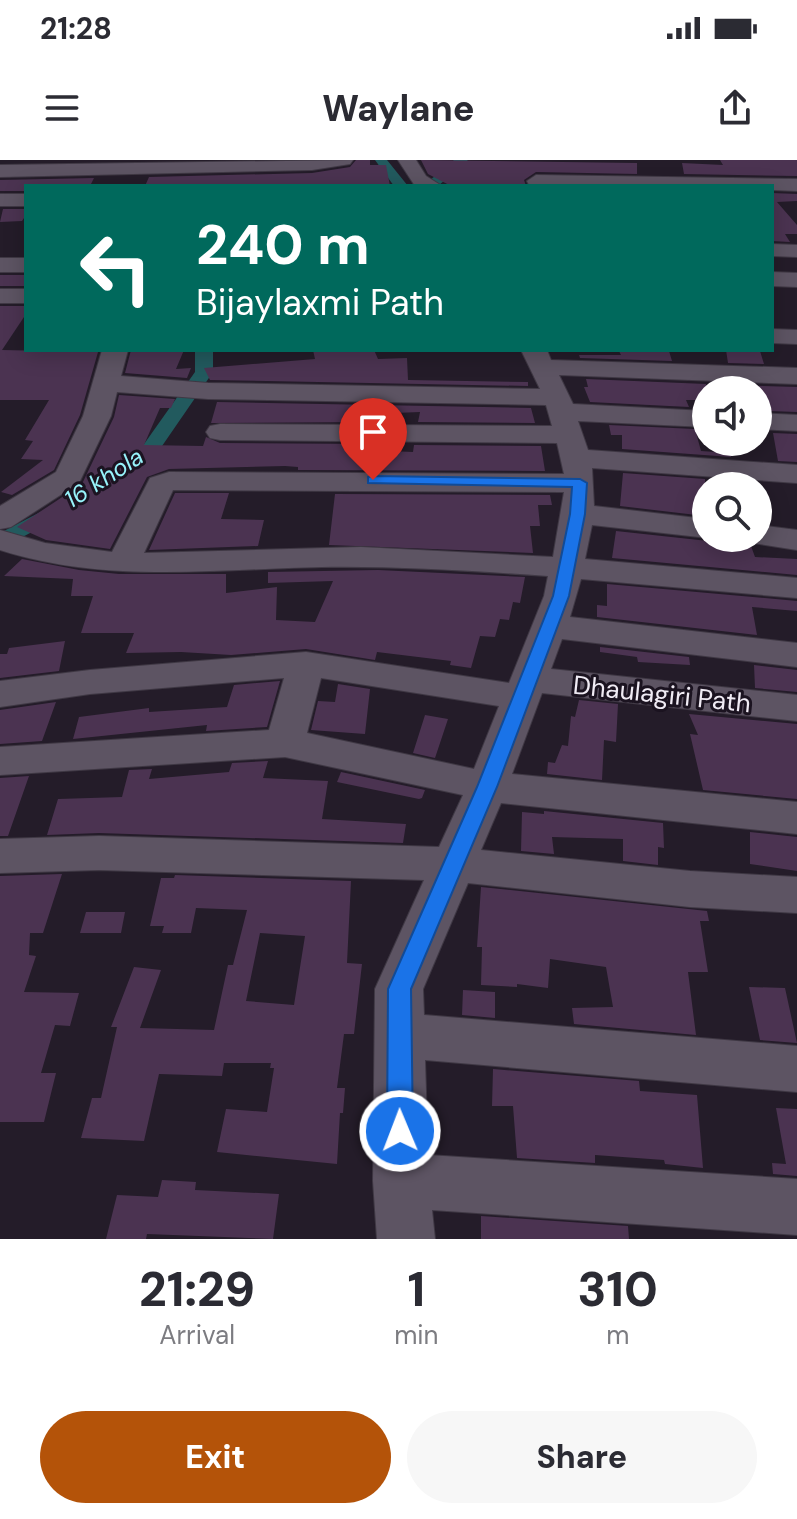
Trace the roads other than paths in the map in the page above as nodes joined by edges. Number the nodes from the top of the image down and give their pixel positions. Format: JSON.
{"nodes":[{"id":1,"x":344,"y":160,"type":"edge"},
{"id":2,"x":407,"y":160,"type":"edge"},
{"id":3,"x":526,"y":160,"type":"edge"},
{"id":4,"x":0,"y":171,"type":"edge"},
{"id":5,"x":109,"y":172,"type":"edge"},
{"id":6,"x":426,"y":184,"type":"edge"},
{"id":7,"x":536,"y":184,"type":"edge"},
{"id":8,"x":774,"y":185,"type":"edge"},
{"id":9,"x":797,"y":185,"type":"edge"},
{"id":10,"x":0,"y":200,"type":"edge"},
{"id":11,"x":24,"y":200,"type":"edge"},
{"id":12,"x":774,"y":250,"type":"edge"},
{"id":13,"x":797,"y":251,"type":"edge"},
{"id":14,"x":0,"y":265,"type":"edge"},
{"id":15,"x":24,"y":265,"type":"edge"},
{"id":16,"x":774,"y":279,"type":"edge"},
{"id":17,"x":797,"y":280,"type":"edge"},
{"id":18,"x":0,"y":296,"type":"edge"},
{"id":19,"x":24,"y":296,"type":"edge"},
{"id":20,"x":774,"y":300,"type":"edge"},
{"id":21,"x":797,"y":300,"type":"edge"},
{"id":22,"x":774,"y":336,"type":"edge"},
{"id":23,"x":797,"y":337,"type":"edge"},
{"id":24,"x":114,"y":352,"type":"edge"},
{"id":25,"x":797,"y":376,"type":"edge"},
{"id":26,"x":104,"y":383,"type":"junction"},
{"id":27,"x":692,"y":420,"type":"edge"},
{"id":28,"x":772,"y":422,"type":"edge"},
{"id":29,"x":797,"y":423,"type":"edge"},
{"id":30,"x":563,"y":427,"type":"edge"},
{"id":31,"x":220,"y":432,"type":"dead end"},
{"id":32,"x":797,"y":474,"type":"edge"},
{"id":33,"x":692,"y":519,"type":"edge"},
{"id":34,"x":0,"y":520,"type":"edge"},
{"id":35,"x":772,"y":537,"type":"edge"},
{"id":36,"x":797,"y":540,"type":"edge"},
{"id":37,"x":12,"y":545,"type":"edge"},
{"id":38,"x":123,"y":562,"type":"junction"},
{"id":39,"x":566,"y":565,"type":"junction"},
{"id":40,"x":797,"y":588,"type":"edge"},
{"id":41,"x":549,"y":626,"type":"junction"},
{"id":42,"x":797,"y":655,"type":"edge"},
{"id":43,"x":306,"y":664,"type":"junction"},
{"id":44,"x":523,"y":688,"type":"junction"},
{"id":45,"x":0,"y":694,"type":"edge"},
{"id":46,"x":797,"y":708,"type":"edge"},
{"id":47,"x":285,"y":743,"type":"junction"},
{"id":48,"x":0,"y":761,"type":"edge"},
{"id":49,"x":487,"y":787,"type":"junction"},
{"id":50,"x":797,"y":818,"type":"edge"},
{"id":51,"x":0,"y":856,"type":"edge"},
{"id":52,"x":451,"y":864,"type":"junction"},
{"id":53,"x":797,"y":895,"type":"edge"},
{"id":54,"x":399,"y":1035,"type":"junction"},
{"id":55,"x":797,"y":1069,"type":"edge"},
{"id":56,"x":401,"y":1181,"type":"junction"},
{"id":57,"x":797,"y":1207,"type":"edge"},
{"id":58,"x":406,"y":1239,"type":"edge"}],
"edges":[{"from":1,"to":5,"type":"street"},
{"from":2,"to":6,"type":"street"},
{"from":3,"to":7,"type":"street"},
{"from":4,"to":5,"type":"street"},
{"from":8,"to":9,"type":"street"},
{"from":10,"to":11,"type":"street"},
{"from":12,"to":13,"type":"street"},
{"from":14,"to":15,"type":"street"},
{"from":16,"to":17,"type":"street"},
{"from":18,"to":19,"type":"street"},
{"from":20,"to":21,"type":"street"},
{"from":22,"to":23,"type":"street"},
{"from":24,"to":26,"type":"street"},
{"from":25,"to":30,"type":"street"},
{"from":26,"to":30,"type":"street"},
{"from":26,"to":34,"type":"street"},
{"from":27,"to":30,"type":"street"},
{"from":28,"to":29,"type":"street"},
{"from":30,"to":31,"type":"street"},
{"from":30,"to":32,"type":"street"},
{"from":30,"to":33,"type":"street"},
{"from":30,"to":38,"type":"street"},
{"from":30,"to":39,"type":"street"},
{"from":35,"to":36,"type":"street"},
{"from":37,"to":38,"type":"street"},
{"from":38,"to":39,"type":"street"},
{"from":39,"to":40,"type":"street"},
{"from":39,"to":41,"type":"street"},
{"from":41,"to":42,"type":"street"},
{"from":41,"to":44,"type":"street"},
{"from":43,"to":44,"type":"street","name":"Dhaulagiri Path"},
{"from":43,"to":45,"type":"street","name":"Dhaulagiri Path"},
{"from":43,"to":47,"type":"street"},
{"from":44,"to":46,"type":"street","name":"Dhaulagiri Path"},
{"from":44,"to":49,"type":"street"},
{"from":47,"to":48,"type":"street"},
{"from":47,"to":49,"type":"street"},
{"from":49,"to":50,"type":"street"},
{"from":49,"to":52,"type":"street"},
{"from":51,"to":52,"type":"street"},
{"from":52,"to":53,"type":"street"},
{"from":52,"to":54,"type":"street"},
{"from":54,"to":55,"type":"street"},
{"from":54,"to":56,"type":"street"},
{"from":56,"to":57,"type":"street"},
{"from":56,"to":58,"type":"street"}]}
